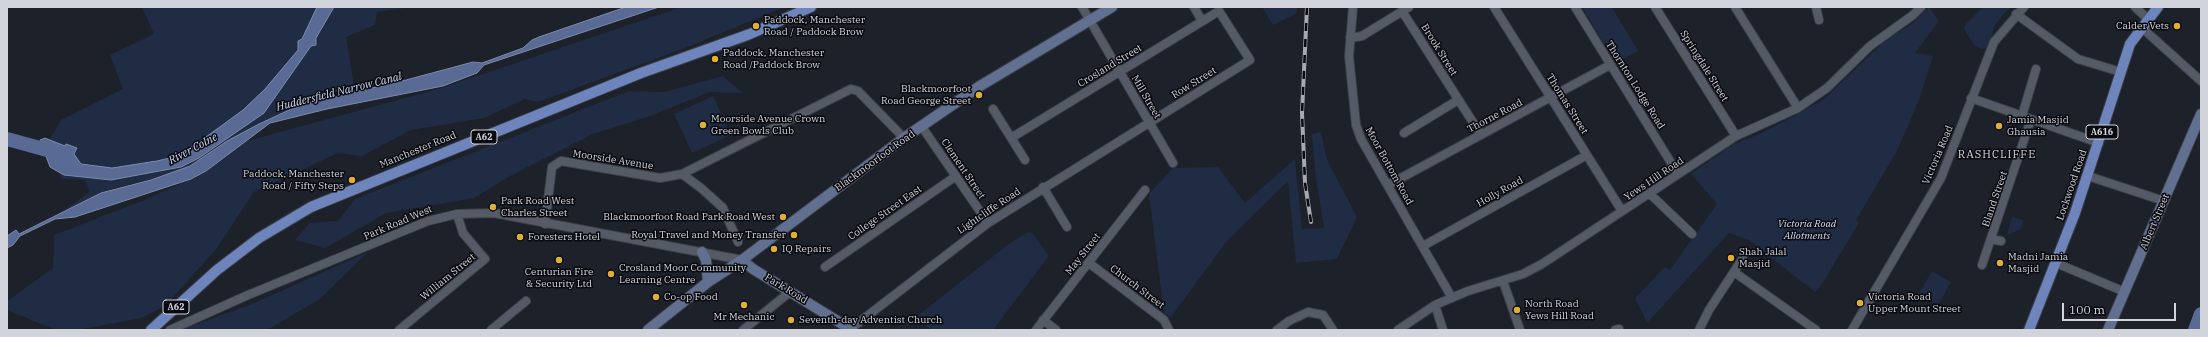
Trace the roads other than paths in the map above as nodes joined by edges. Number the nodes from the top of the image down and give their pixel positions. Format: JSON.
{"nodes":[{"id":1,"x":812,"y":7,"type":"edge"},
{"id":2,"x":1082,"y":7,"type":"edge"},
{"id":3,"x":1112,"y":7,"type":"edge"},
{"id":4,"x":1194,"y":7,"type":"edge"},
{"id":5,"x":1353,"y":7,"type":"edge"},
{"id":6,"x":1494,"y":7,"type":"edge"},
{"id":7,"x":1575,"y":7,"type":"edge"},
{"id":8,"x":1655,"y":7,"type":"edge"},
{"id":9,"x":1735,"y":7,"type":"edge"},
{"id":10,"x":1816,"y":7,"type":"edge"},
{"id":11,"x":1921,"y":7,"type":"edge"},
{"id":12,"x":2024,"y":7,"type":"edge"},
{"id":13,"x":2135,"y":7,"type":"edge"},
{"id":14,"x":2158,"y":7,"type":"edge"},
{"id":15,"x":1406,"y":9,"type":"edge"},
{"id":16,"x":2016,"y":14,"type":"junction"},
{"id":17,"x":1089,"y":20,"type":"junction"},
{"id":18,"x":1820,"y":20,"type":"dead end"},
{"id":19,"x":1202,"y":21,"type":"junction"},
{"id":20,"x":2144,"y":23,"type":"junction"},
{"id":21,"x":1350,"y":38,"type":"junction"},
{"id":22,"x":1250,"y":60,"type":"joint"},
{"id":23,"x":1610,"y":64,"type":"junction"},
{"id":24,"x":2036,"y":69,"type":"dead end"},
{"id":25,"x":1119,"y":72,"type":"junction"},
{"id":26,"x":2121,"y":72,"type":"junction"},
{"id":27,"x":2201,"y":81,"type":"edge"},
{"id":28,"x":1551,"y":97,"type":"junction"},
{"id":29,"x":1971,"y":98,"type":"junction"},
{"id":30,"x":1458,"y":100,"type":"junction"},
{"id":31,"x":993,"y":108,"type":"dead end"},
{"id":32,"x":1798,"y":108,"type":"junction"},
{"id":33,"x":2201,"y":114,"type":"edge"},
{"id":34,"x":2022,"y":116,"type":"junction"},
{"id":35,"x":2031,"y":119,"type":"junction"},
{"id":36,"x":1149,"y":122,"type":"junction"},
{"id":37,"x":922,"y":126,"type":"junction"},
{"id":38,"x":1404,"y":133,"type":"dead end"},
{"id":39,"x":1481,"y":135,"type":"junction"},
{"id":40,"x":1736,"y":136,"type":"junction"},
{"id":41,"x":904,"y":138,"type":"junction"},
{"id":42,"x":1011,"y":138,"type":"junction"},
{"id":43,"x":2099,"y":143,"type":"junction"},
{"id":44,"x":1587,"y":155,"type":"junction"},
{"id":45,"x":1025,"y":160,"type":"dead end"},
{"id":46,"x":1173,"y":163,"type":"dead end"},
{"id":47,"x":682,"y":174,"type":"junction"},
{"id":48,"x":1678,"y":174,"type":"junction"},
{"id":49,"x":956,"y":176,"type":"junction"},
{"id":50,"x":2088,"y":176,"type":"junction"},
{"id":51,"x":1388,"y":185,"type":"junction"},
{"id":52,"x":1043,"y":187,"type":"junction"},
{"id":53,"x":1145,"y":190,"type":"dead end"},
{"id":54,"x":1650,"y":194,"type":"junction"},
{"id":55,"x":2164,"y":201,"type":"junction"},
{"id":56,"x":1622,"y":211,"type":"junction"},
{"id":57,"x":457,"y":214,"type":"junction"},
{"id":58,"x":988,"y":223,"type":"junction"},
{"id":59,"x":545,"y":224,"type":"junction"},
{"id":60,"x":1067,"y":227,"type":"dead end"},
{"id":61,"x":1692,"y":234,"type":"dead end"},
{"id":62,"x":1991,"y":239,"type":"junction"},
{"id":63,"x":2001,"y":241,"type":"dead end"},
{"id":64,"x":738,"y":242,"type":"dead end"},
{"id":65,"x":1423,"y":246,"type":"junction"},
{"id":66,"x":702,"y":252,"type":"junction"},
{"id":67,"x":1743,"y":258,"type":"dead end"},
{"id":68,"x":742,"y":260,"type":"junction"},
{"id":69,"x":1089,"y":263,"type":"junction"},
{"id":70,"x":2056,"y":263,"type":"junction"},
{"id":71,"x":1982,"y":265,"type":"dead end"},
{"id":72,"x":825,"y":267,"type":"dead end"},
{"id":73,"x":1734,"y":272,"type":"junction"},
{"id":74,"x":1503,"y":281,"type":"junction"},
{"id":75,"x":708,"y":282,"type":"junction"},
{"id":76,"x":791,"y":291,"type":"junction"},
{"id":77,"x":2125,"y":292,"type":"junction"},
{"id":78,"x":1452,"y":298,"type":"junction"},
{"id":79,"x":526,"y":301,"type":"dead end"},
{"id":80,"x":1435,"y":305,"type":"junction"},
{"id":81,"x":1044,"y":320,"type":"junction"},
{"id":82,"x":154,"y":329,"type":"edge"},
{"id":83,"x":170,"y":330,"type":"edge"},
{"id":84,"x":399,"y":330,"type":"edge"},
{"id":85,"x":490,"y":330,"type":"edge"},
{"id":86,"x":648,"y":330,"type":"edge"},
{"id":87,"x":743,"y":330,"type":"edge"},
{"id":88,"x":850,"y":330,"type":"edge"},
{"id":89,"x":1036,"y":330,"type":"edge"},
{"id":90,"x":1056,"y":330,"type":"edge"},
{"id":91,"x":1169,"y":330,"type":"edge"},
{"id":92,"x":1277,"y":330,"type":"edge"},
{"id":93,"x":1333,"y":330,"type":"edge"},
{"id":94,"x":1398,"y":330,"type":"edge"},
{"id":95,"x":1442,"y":330,"type":"edge"},
{"id":96,"x":1520,"y":330,"type":"edge"},
{"id":97,"x":1700,"y":330,"type":"edge"},
{"id":98,"x":1816,"y":330,"type":"edge"},
{"id":99,"x":1852,"y":330,"type":"edge"},
{"id":100,"x":2029,"y":330,"type":"edge"},
{"id":101,"x":2108,"y":330,"type":"edge"}],
"edges":[{"from":1,"to":82,"type":"main road","name":"Manchester Road","number":"A62"},
{"from":2,"to":17,"type":"street","name":"Mill Street"},
{"from":3,"to":17,"type":"street","name":"Blackmoorfoot Road"},
{"from":4,"to":19,"type":"street"},
{"from":5,"to":21,"type":"street","name":"Moor Bottom Road"},
{"from":6,"to":28,"type":"street","name":"Thomas Street"},
{"from":7,"to":23,"type":"street","name":"Thornton Lodge Road"},
{"from":8,"to":40,"type":"street","name":"Springdale Street"},
{"from":9,"to":32,"type":"street"},
{"from":10,"to":18,"type":"street"},
{"from":11,"to":32,"type":"street","name":"Yews Hill Road"},
{"from":12,"to":16,"type":"street","name":"Victoria Road"},
{"from":13,"to":20,"type":"street"},
{"from":14,"to":20,"type":"main road","name":"Lockwood Road","number":"A616"},
{"from":15,"to":21,"type":"street"},
{"from":15,"to":30,"type":"street","name":"Brook Street"},
{"from":16,"to":26,"type":"street"},
{"from":16,"to":29,"type":"street","name":"Victoria Road"},
{"from":17,"to":25,"type":"street","name":"Mill Street"},
{"from":17,"to":37,"type":"street","name":"Blackmoorfoot Road"},
{"from":19,"to":22,"type":"street","name":"Crosland Street"},
{"from":19,"to":25,"type":"street","name":"Crosland Street"},
{"from":20,"to":26,"type":"main road","name":"Lockwood Road","number":"A616"},
{"from":20,"to":27,"type":"street"},
{"from":21,"to":51,"type":"street","name":"Moor Bottom Road"},
{"from":22,"to":36,"type":"street","name":"Row Street"},
{"from":23,"to":28,"type":"street","name":"Thorne Road"},
{"from":23,"to":48,"type":"street","name":"Thornton Lodge Road"},
{"from":24,"to":34,"type":"street"},
{"from":25,"to":36,"type":"street","name":"Mill Street"},
{"from":25,"to":42,"type":"street","name":"Crosland Street"},
{"from":26,"to":43,"type":"main road","name":"Lockwood Road","number":"A616"},
{"from":28,"to":39,"type":"street","name":"Thorne Road"},
{"from":28,"to":44,"type":"street","name":"Thomas Street"},
{"from":29,"to":34,"type":"street"},
{"from":29,"to":99,"type":"street","name":"Victoria Road"},
{"from":30,"to":38,"type":"street"},
{"from":30,"to":39,"type":"street","name":"Brook Street"},
{"from":31,"to":42,"type":"street"},
{"from":32,"to":40,"type":"street","name":"Yews Hill Road"},
{"from":33,"to":55,"type":"street","name":"Albert Street"},
{"from":34,"to":35,"type":"street"},
{"from":35,"to":43,"type":"street"},
{"from":35,"to":62,"type":"street","name":"Bland Street"},
{"from":36,"to":46,"type":"street","name":"Mill Street"},
{"from":36,"to":52,"type":"street","name":"Lightcliffe Road"},
{"from":37,"to":41,"type":"street","name":"Blackmoorfoot Road"},
{"from":37,"to":49,"type":"street","name":"Clement Street"},
{"from":39,"to":51,"type":"street","name":"Thorne Road"},
{"from":40,"to":48,"type":"street","name":"Yews Hill Road"},
{"from":41,"to":47,"type":"street","name":"Moorside Avenue"},
{"from":41,"to":68,"type":"street","name":"Blackmoorfoot Road"},
{"from":42,"to":45,"type":"street"},
{"from":43,"to":50,"type":"main road","name":"Lockwood Road","number":"A616"},
{"from":44,"to":56,"type":"street","name":"Thomas Street"},
{"from":44,"to":65,"type":"street","name":"Holly Road"},
{"from":47,"to":59,"type":"street","name":"Moorside Avenue"},
{"from":47,"to":64,"type":"street"},
{"from":48,"to":54,"type":"street","name":"Yews Hill Road"},
{"from":49,"to":58,"type":"street","name":"Clement Street"},
{"from":49,"to":72,"type":"street","name":"College Street East"},
{"from":50,"to":55,"type":"street"},
{"from":50,"to":70,"type":"main road","name":"Lockwood Road","number":"A616"},
{"from":51,"to":65,"type":"street","name":"Moor Bottom Road"},
{"from":52,"to":58,"type":"street","name":"Lightcliffe Road"},
{"from":52,"to":60,"type":"street"},
{"from":53,"to":69,"type":"street","name":"May Street"},
{"from":54,"to":56,"type":"street","name":"Yews Hill Road"},
{"from":54,"to":61,"type":"street"},
{"from":55,"to":77,"type":"street","name":"Albert Street"},
{"from":56,"to":74,"type":"street","name":"Yews Hill Road"},
{"from":57,"to":59,"type":"street","name":"Park Road West"},
{"from":57,"to":83,"type":"street","name":"Park Road West"},
{"from":57,"to":84,"type":"street","name":"William Street"},
{"from":58,"to":88,"type":"street","name":"Lightcliffe Road"},
{"from":59,"to":66,"type":"street","name":"Park Road West"},
{"from":62,"to":63,"type":"street","name":"Bland Street"},
{"from":62,"to":71,"type":"street","name":"Bland Street"},
{"from":65,"to":78,"type":"street","name":"Moor Bottom Road"},
{"from":66,"to":68,"type":"street","name":"Park Road West"},
{"from":66,"to":75,"type":"street"},
{"from":67,"to":73,"type":"street"},
{"from":68,"to":75,"type":"street","name":"Blackmoorfoot Road"},
{"from":68,"to":76,"type":"street","name":"Park Road"},
{"from":69,"to":81,"type":"street","name":"May Street"},
{"from":69,"to":91,"type":"street","name":"Church Street"},
{"from":70,"to":77,"type":"street"},
{"from":70,"to":100,"type":"main road","name":"Lockwood Road","number":"A616"},
{"from":73,"to":97,"type":"street"},
{"from":73,"to":98,"type":"street"},
{"from":74,"to":78,"type":"street","name":"Yews Hill Road"},
{"from":74,"to":96,"type":"street"},
{"from":75,"to":86,"type":"street","name":"Blackmoorfoot Road"},
{"from":76,"to":87,"type":"street"},
{"from":76,"to":88,"type":"street","name":"Park Road"},
{"from":77,"to":101,"type":"street","name":"Albert Street"},
{"from":78,"to":80,"type":"street","name":"Yews Hill Road"},
{"from":79,"to":85,"type":"street"},
{"from":80,"to":94,"type":"street","name":"Yews Hill Road"},
{"from":80,"to":95,"type":"street"},
{"from":81,"to":89,"type":"street","name":"May Street"},
{"from":81,"to":90,"type":"street"},
{"from":92,"to":93,"type":"street"}]}
